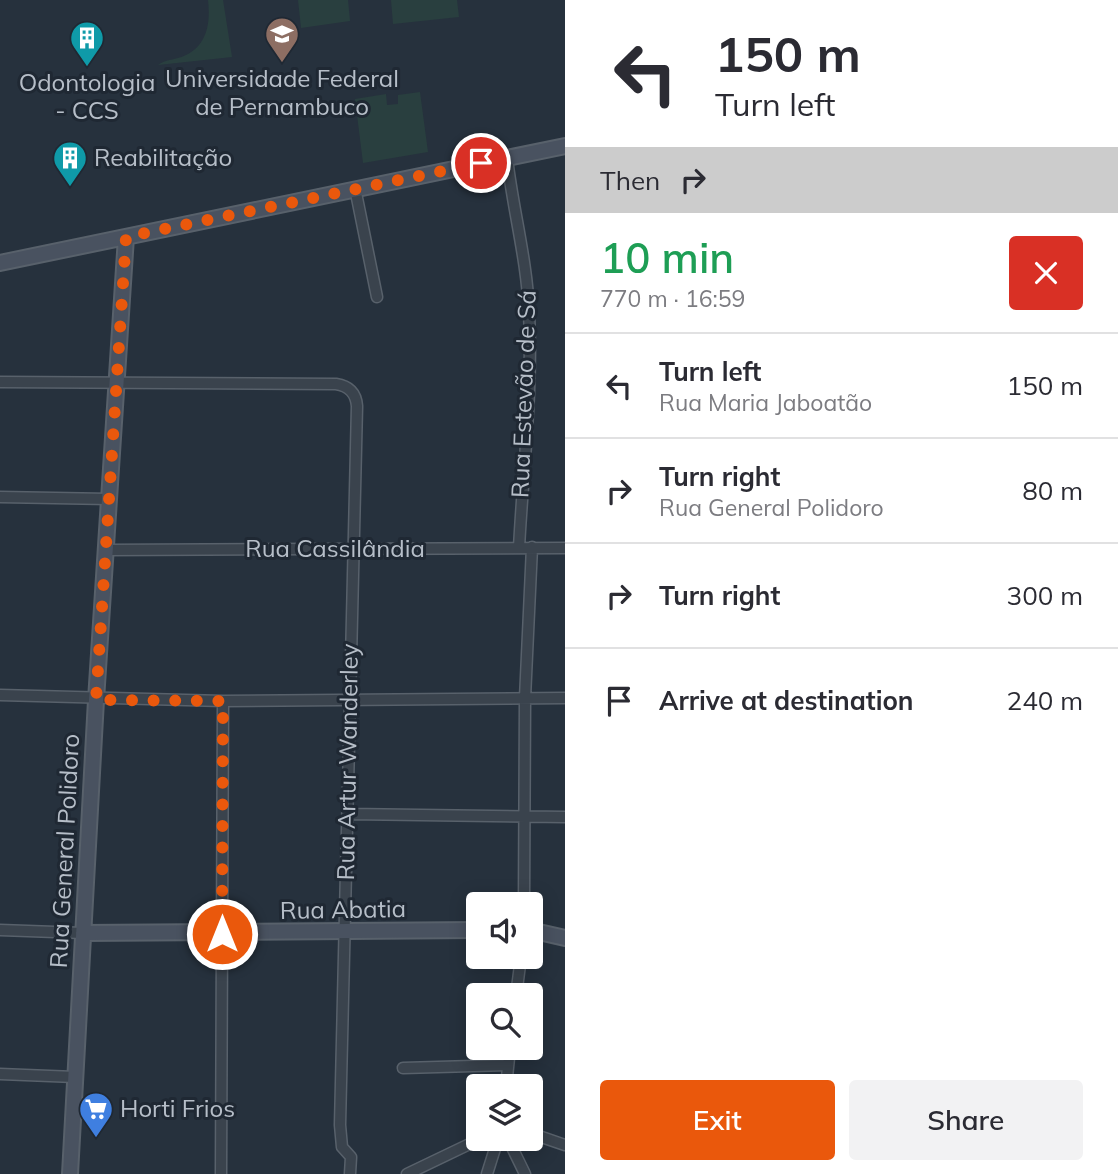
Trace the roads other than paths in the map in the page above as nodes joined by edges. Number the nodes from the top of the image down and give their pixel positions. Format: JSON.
{"nodes":[{"id":1,"x":565,"y":146,"type":"edge"},
{"id":2,"x":507,"y":158,"type":"junction"},
{"id":3,"x":355,"y":188,"type":"junction"},
{"id":4,"x":126,"y":237,"type":"junction"},
{"id":5,"x":0,"y":264,"type":"edge"},
{"id":6,"x":377,"y":297,"type":"dead end"},
{"id":7,"x":0,"y":382,"type":"edge"},
{"id":8,"x":116,"y":383,"type":"junction"},
{"id":9,"x":0,"y":497,"type":"edge"},
{"id":10,"x":109,"y":499,"type":"junction"},
{"id":11,"x":532,"y":547,"type":"junction"},
{"id":12,"x":519,"y":548,"type":"junction"},
{"id":13,"x":565,"y":548,"type":"edge"},
{"id":14,"x":106,"y":550,"type":"junction"},
{"id":15,"x":354,"y":550,"type":"junction"},
{"id":16,"x":0,"y":695,"type":"edge"},
{"id":17,"x":351,"y":698,"type":"junction"},
{"id":18,"x":525,"y":698,"type":"junction"},
{"id":19,"x":565,"y":698,"type":"edge"},
{"id":20,"x":96,"y":700,"type":"junction"},
{"id":21,"x":223,"y":701,"type":"junction"},
{"id":22,"x":349,"y":814,"type":"junction"},
{"id":23,"x":525,"y":817,"type":"junction"},
{"id":24,"x":565,"y":817,"type":"edge"},
{"id":25,"x":524,"y":892,"type":"edge"},
{"id":26,"x":0,"y":930,"type":"edge"},
{"id":27,"x":466,"y":930,"type":"edge"},
{"id":28,"x":543,"y":930,"type":"edge"},
{"id":29,"x":565,"y":930,"type":"edge"},
{"id":30,"x":543,"y":932,"type":"edge"},
{"id":31,"x":83,"y":933,"type":"junction"},
{"id":32,"x":222,"y":934,"type":"junction"},
{"id":33,"x":343,"y":934,"type":"junction"},
{"id":34,"x":565,"y":938,"type":"edge"},
{"id":35,"x":509,"y":1060,"type":"edge"},
{"id":36,"x":508,"y":1065,"type":"junction"},
{"id":37,"x":403,"y":1068,"type":"dead end"},
{"id":38,"x":0,"y":1074,"type":"edge"},
{"id":39,"x":507,"y":1074,"type":"edge"},
{"id":40,"x":75,"y":1077,"type":"junction"},
{"id":41,"x":543,"y":1137,"type":"edge"},
{"id":42,"x":565,"y":1145,"type":"edge"},
{"id":43,"x":466,"y":1146,"type":"edge"},
{"id":44,"x":494,"y":1151,"type":"edge"},
{"id":45,"x":514,"y":1151,"type":"edge"},
{"id":46,"x":70,"y":1174,"type":"edge"},
{"id":47,"x":221,"y":1174,"type":"edge"},
{"id":48,"x":350,"y":1174,"type":"edge"},
{"id":49,"x":407,"y":1174,"type":"edge"},
{"id":50,"x":486,"y":1174,"type":"edge"},
{"id":51,"x":526,"y":1174,"type":"edge"}],
"edges":[{"from":1,"to":2,"type":"street"},
{"from":2,"to":3,"type":"street"},
{"from":2,"to":12,"type":"street","name":"Rua Estevão de Sá"},
{"from":3,"to":4,"type":"street"},
{"from":3,"to":6,"type":"street"},
{"from":4,"to":5,"type":"street"},
{"from":4,"to":8,"type":"street","name":"Rua General Polidoro"},
{"from":7,"to":8,"type":"street"},
{"from":8,"to":10,"type":"street","name":"Rua General Polidoro"},
{"from":8,"to":15,"type":"street","name":"Rua Artur Wanderley"},
{"from":9,"to":10,"type":"street"},
{"from":10,"to":14,"type":"street","name":"Rua General Polidoro"},
{"from":11,"to":12,"type":"street","name":"Rua Cassilândia"},
{"from":11,"to":13,"type":"street","name":"Rua Cassilândia"},
{"from":11,"to":18,"type":"street"},
{"from":12,"to":15,"type":"street","name":"Rua Cassilândia"},
{"from":14,"to":15,"type":"street","name":"Rua Cassilândia"},
{"from":14,"to":20,"type":"street","name":"Rua General Polidoro"},
{"from":15,"to":17,"type":"street","name":"Rua Artur Wanderley"},
{"from":16,"to":20,"type":"street"},
{"from":17,"to":18,"type":"street"},
{"from":17,"to":21,"type":"street"},
{"from":17,"to":22,"type":"street","name":"Rua Artur Wanderley"},
{"from":18,"to":19,"type":"street"},
{"from":18,"to":23,"type":"street"},
{"from":20,"to":21,"type":"street"},
{"from":20,"to":31,"type":"street","name":"Rua General Polidoro"},
{"from":21,"to":32,"type":"street"},
{"from":22,"to":23,"type":"street"},
{"from":22,"to":33,"type":"street","name":"Rua Artur Wanderley"},
{"from":23,"to":24,"type":"street"},
{"from":23,"to":25,"type":"street"},
{"from":26,"to":31,"type":"street"},
{"from":27,"to":33,"type":"street","name":"Rua Abatia"},
{"from":28,"to":29,"type":"street"},
{"from":30,"to":34,"type":"street"},
{"from":31,"to":32,"type":"street","name":"Rua Abatia"},
{"from":31,"to":40,"type":"street","name":"Rua General Polidoro"},
{"from":32,"to":33,"type":"street","name":"Rua Abatia"},
{"from":32,"to":47,"type":"street"},
{"from":33,"to":48,"type":"street","name":"Rua Artur Wanderley"},
{"from":35,"to":36,"type":"street"},
{"from":36,"to":37,"type":"street"},
{"from":36,"to":39,"type":"street"},
{"from":38,"to":40,"type":"street"},
{"from":40,"to":46,"type":"street","name":"Rua General Polidoro"},
{"from":41,"to":42,"type":"street"},
{"from":43,"to":49,"type":"street"},
{"from":44,"to":50,"type":"street"},
{"from":45,"to":51,"type":"street"}]}
